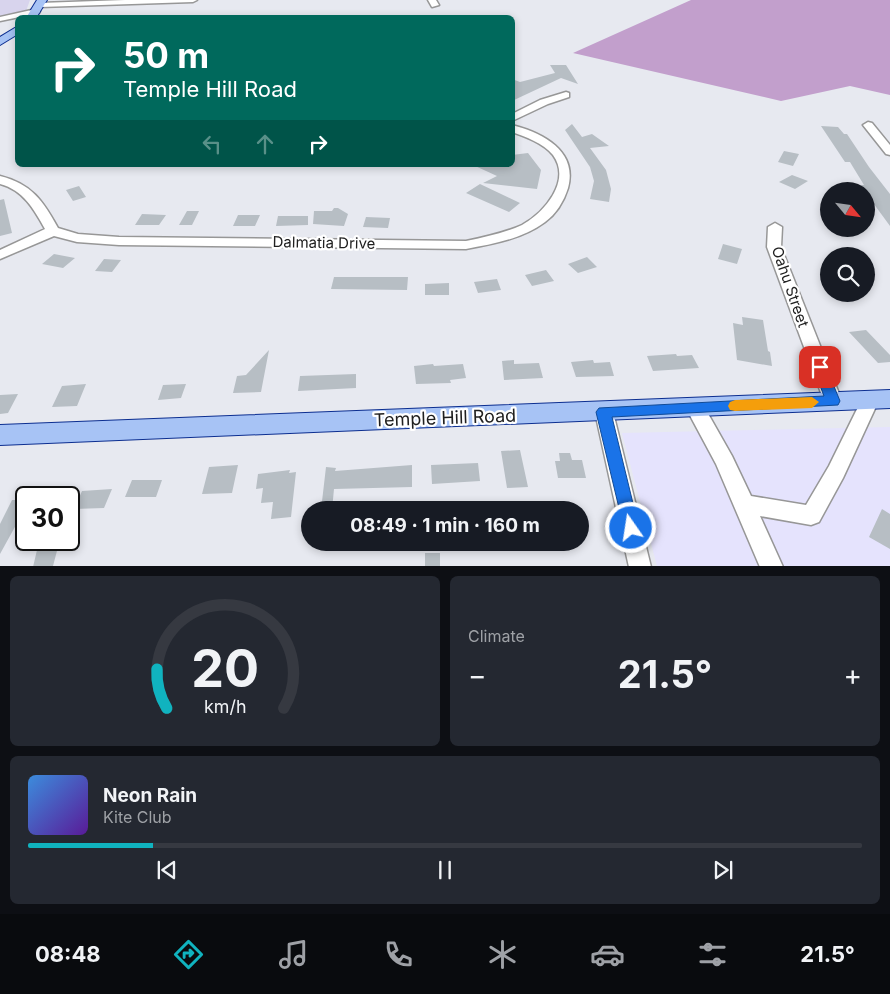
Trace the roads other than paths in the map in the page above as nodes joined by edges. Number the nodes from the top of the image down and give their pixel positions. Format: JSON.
{"nodes":[{"id":1,"x":193,"y":0,"type":"edge"},
{"id":2,"x":37,"y":8,"type":"edge"},
{"id":3,"x":0,"y":19,"type":"edge"},
{"id":4,"x":15,"y":31,"type":"edge"},
{"id":5,"x":0,"y":42,"type":"edge"},
{"id":6,"x":566,"y":95,"type":"dead end"},
{"id":7,"x":515,"y":116,"type":"edge"},
{"id":8,"x":868,"y":125,"type":"dead end"},
{"id":9,"x":515,"y":129,"type":"edge"},
{"id":10,"x":890,"y":152,"type":"edge"},
{"id":11,"x":0,"y":180,"type":"edge"},
{"id":12,"x":775,"y":227,"type":"dead end"},
{"id":13,"x":53,"y":231,"type":"junction"},
{"id":14,"x":0,"y":255,"type":"edge"},
{"id":15,"x":880,"y":400,"type":"edge"},
{"id":16,"x":833,"y":401,"type":"junction"},
{"id":17,"x":695,"y":408,"type":"junction"},
{"id":18,"x":604,"y":412,"type":"junction"},
{"id":19,"x":0,"y":435,"type":"edge"},
{"id":20,"x":744,"y":504,"type":"junction"},
{"id":21,"x":640,"y":566,"type":"edge"},
{"id":22,"x":772,"y":566,"type":"edge"}],
"edges":[{"from":1,"to":2,"type":"street"},
{"from":2,"to":3,"type":"street"},
{"from":4,"to":5,"type":"main road"},
{"from":6,"to":7,"type":"street"},
{"from":8,"to":10,"type":"street"},
{"from":9,"to":13,"type":"street","name":"Dalmatia Drive"},
{"from":11,"to":13,"type":"street"},
{"from":12,"to":16,"type":"street","name":"Oahu Street"},
{"from":13,"to":14,"type":"street"},
{"from":15,"to":16,"type":"main road","name":"Temple Hill Road"},
{"from":15,"to":20,"type":"street"},
{"from":16,"to":17,"type":"main road","name":"Temple Hill Road"},
{"from":17,"to":18,"type":"main road","name":"Temple Hill Road"},
{"from":17,"to":20,"type":"street"},
{"from":18,"to":19,"type":"main road","name":"Temple Hill Road"},
{"from":18,"to":21,"type":"street"},
{"from":20,"to":22,"type":"street"}]}
